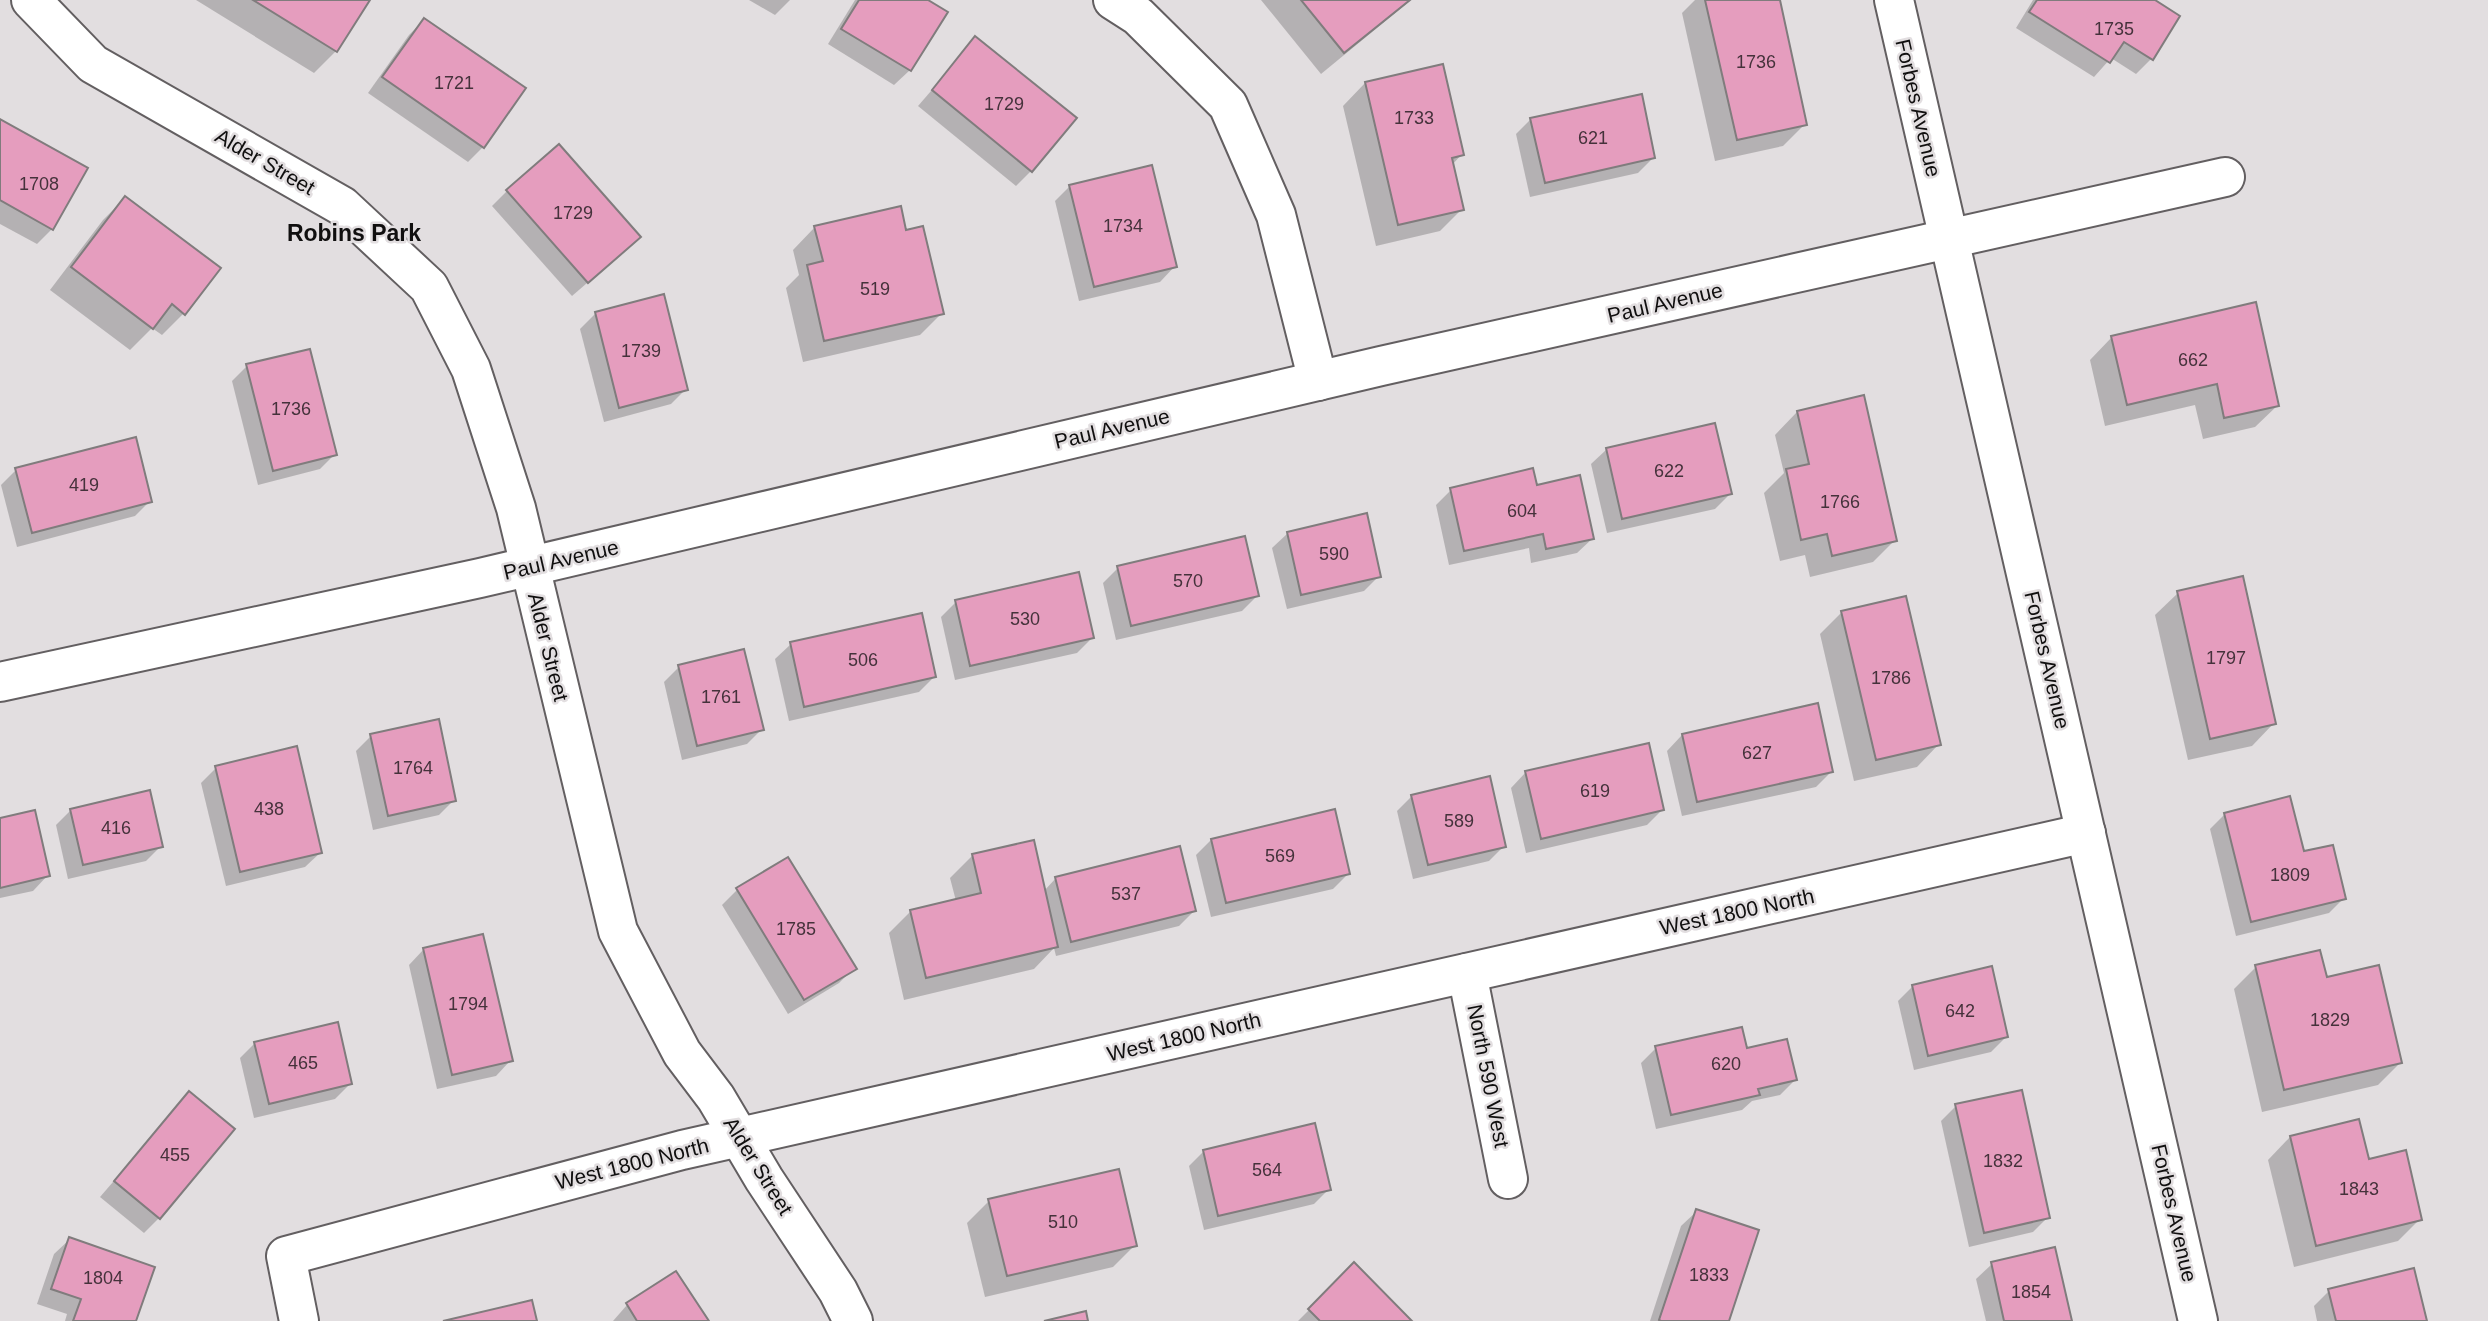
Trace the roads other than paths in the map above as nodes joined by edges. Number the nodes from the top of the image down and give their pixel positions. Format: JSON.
{"nodes":[{"id":1,"x":31,"y":0,"type":"edge"},
{"id":2,"x":1113,"y":0,"type":"edge"},
{"id":3,"x":1894,"y":0,"type":"edge"},
{"id":4,"x":2225,"y":177,"type":"dead end"},
{"id":5,"x":1948,"y":239,"type":"junction"},
{"id":6,"x":1318,"y":381,"type":"junction"},
{"id":7,"x":528,"y":567,"type":"junction"},
{"id":8,"x":0,"y":682,"type":"edge"},
{"id":9,"x":2086,"y":833,"type":"junction"},
{"id":10,"x":1467,"y":973,"type":"junction"},
{"id":11,"x":740,"y":1138,"type":"junction"},
{"id":12,"x":1508,"y":1178,"type":"dead end"},
{"id":13,"x":299,"y":1321,"type":"edge"},
{"id":14,"x":853,"y":1321,"type":"edge"},
{"id":15,"x":2198,"y":1321,"type":"edge"}],
"edges":[{"from":1,"to":7,"type":"street","name":"Alder Street"},
{"from":2,"to":6,"type":"street"},
{"from":3,"to":5,"type":"street","name":"Forbes Avenue"},
{"from":4,"to":5,"type":"street","name":"Paul Avenue"},
{"from":5,"to":6,"type":"street","name":"Paul Avenue"},
{"from":5,"to":9,"type":"street","name":"Forbes Avenue"},
{"from":6,"to":7,"type":"street","name":"Paul Avenue"},
{"from":7,"to":8,"type":"street","name":"Paul Avenue"},
{"from":7,"to":11,"type":"street","name":"Alder Street"},
{"from":9,"to":10,"type":"street","name":"West 1800 North"},
{"from":9,"to":15,"type":"street","name":"Forbes Avenue"},
{"from":10,"to":11,"type":"street","name":"West 1800 North"},
{"from":10,"to":12,"type":"street","name":"North 590 West"},
{"from":11,"to":13,"type":"street","name":"West 1800 North"},
{"from":11,"to":14,"type":"street","name":"Alder Street"}]}
